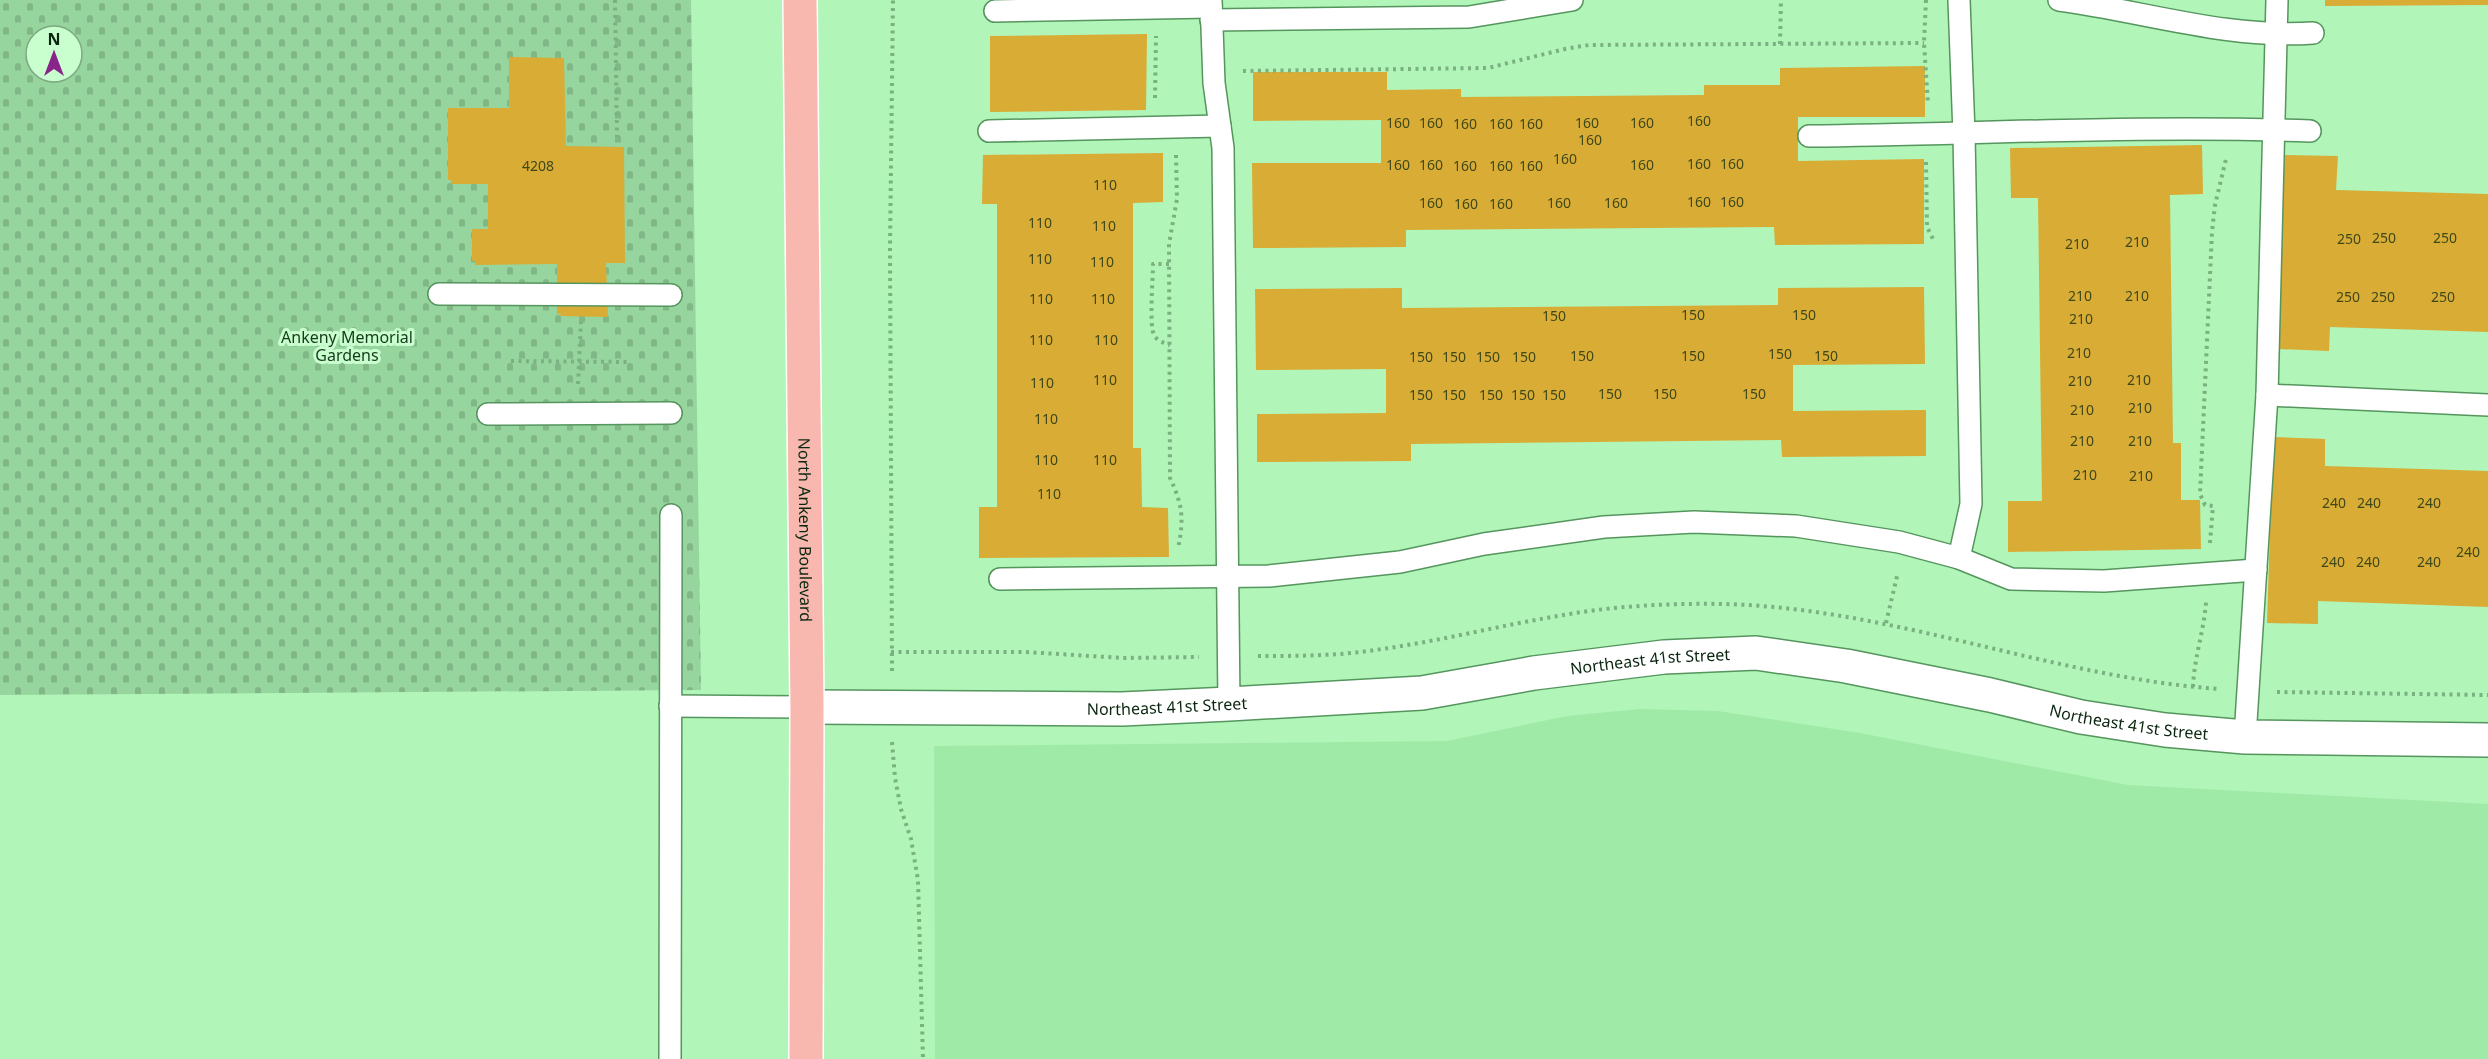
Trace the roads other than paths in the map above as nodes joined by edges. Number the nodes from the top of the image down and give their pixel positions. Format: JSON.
{"nodes":[{"id":1,"x":800,"y":0,"type":"edge"},
{"id":2,"x":1572,"y":0,"type":"edge"},
{"id":3,"x":1959,"y":0,"type":"edge"},
{"id":4,"x":2058,"y":0,"type":"edge"},
{"id":5,"x":2277,"y":0,"type":"edge"},
{"id":6,"x":1211,"y":9,"type":"edge"},
{"id":7,"x":995,"y":11,"type":"dead end"},
{"id":8,"x":2313,"y":33,"type":"dead end"},
{"id":9,"x":2278,"y":35,"type":"junction"},
{"id":10,"x":1220,"y":126,"type":"junction"},
{"id":11,"x":2275,"y":129,"type":"junction"},
{"id":12,"x":989,"y":131,"type":"dead end"},
{"id":13,"x":2310,"y":131,"type":"dead end"},
{"id":14,"x":1964,"y":134,"type":"junction"},
{"id":15,"x":1809,"y":136,"type":"dead end"},
{"id":16,"x":439,"y":294,"type":"dead end"},
{"id":17,"x":671,"y":295,"type":"dead end"},
{"id":18,"x":2267,"y":395,"type":"junction"},
{"id":19,"x":2488,"y":405,"type":"edge"},
{"id":20,"x":671,"y":413,"type":"dead end"},
{"id":21,"x":488,"y":414,"type":"dead end"},
{"id":22,"x":671,"y":515,"type":"dead end"},
{"id":23,"x":1959,"y":558,"type":"junction"},
{"id":24,"x":2256,"y":570,"type":"junction"},
{"id":25,"x":1226,"y":577,"type":"junction"},
{"id":26,"x":1000,"y":579,"type":"dead end"},
{"id":27,"x":1229,"y":704,"type":"junction"},
{"id":28,"x":670,"y":706,"type":"junction"},
{"id":29,"x":807,"y":707,"type":"junction"},
{"id":30,"x":2245,"y":737,"type":"junction"},
{"id":31,"x":2488,"y":740,"type":"edge"},
{"id":32,"x":670,"y":1059,"type":"edge"},
{"id":33,"x":806,"y":1059,"type":"edge"}],
"edges":[{"from":1,"to":29,"type":"main road","name":"North Ankeny Boulevard"},
{"from":2,"to":6,"type":"lane"},
{"from":3,"to":14,"type":"lane"},
{"from":4,"to":9,"type":"lane"},
{"from":5,"to":9,"type":"lane"},
{"from":6,"to":7,"type":"lane"},
{"from":6,"to":10,"type":"lane"},
{"from":8,"to":9,"type":"lane"},
{"from":9,"to":11,"type":"lane"},
{"from":10,"to":12,"type":"lane"},
{"from":10,"to":25,"type":"lane"},
{"from":11,"to":13,"type":"lane"},
{"from":11,"to":14,"type":"lane"},
{"from":11,"to":18,"type":"lane"},
{"from":14,"to":15,"type":"lane"},
{"from":14,"to":23,"type":"lane"},
{"from":16,"to":17,"type":"lane"},
{"from":18,"to":19,"type":"lane"},
{"from":18,"to":24,"type":"lane"},
{"from":20,"to":21,"type":"lane"},
{"from":22,"to":28,"type":"lane"},
{"from":23,"to":24,"type":"lane"},
{"from":23,"to":25,"type":"lane"},
{"from":24,"to":30,"type":"lane"},
{"from":25,"to":26,"type":"lane"},
{"from":25,"to":27,"type":"lane"},
{"from":27,"to":29,"type":"street","name":"Northeast 41st Street"},
{"from":27,"to":30,"type":"street","name":"Northeast 41st Street"},
{"from":28,"to":29,"type":"lane"},
{"from":28,"to":32,"type":"lane"},
{"from":29,"to":33,"type":"main road","name":"North Ankeny Boulevard"},
{"from":30,"to":31,"type":"street","name":"Northeast 41st Street"}]}
